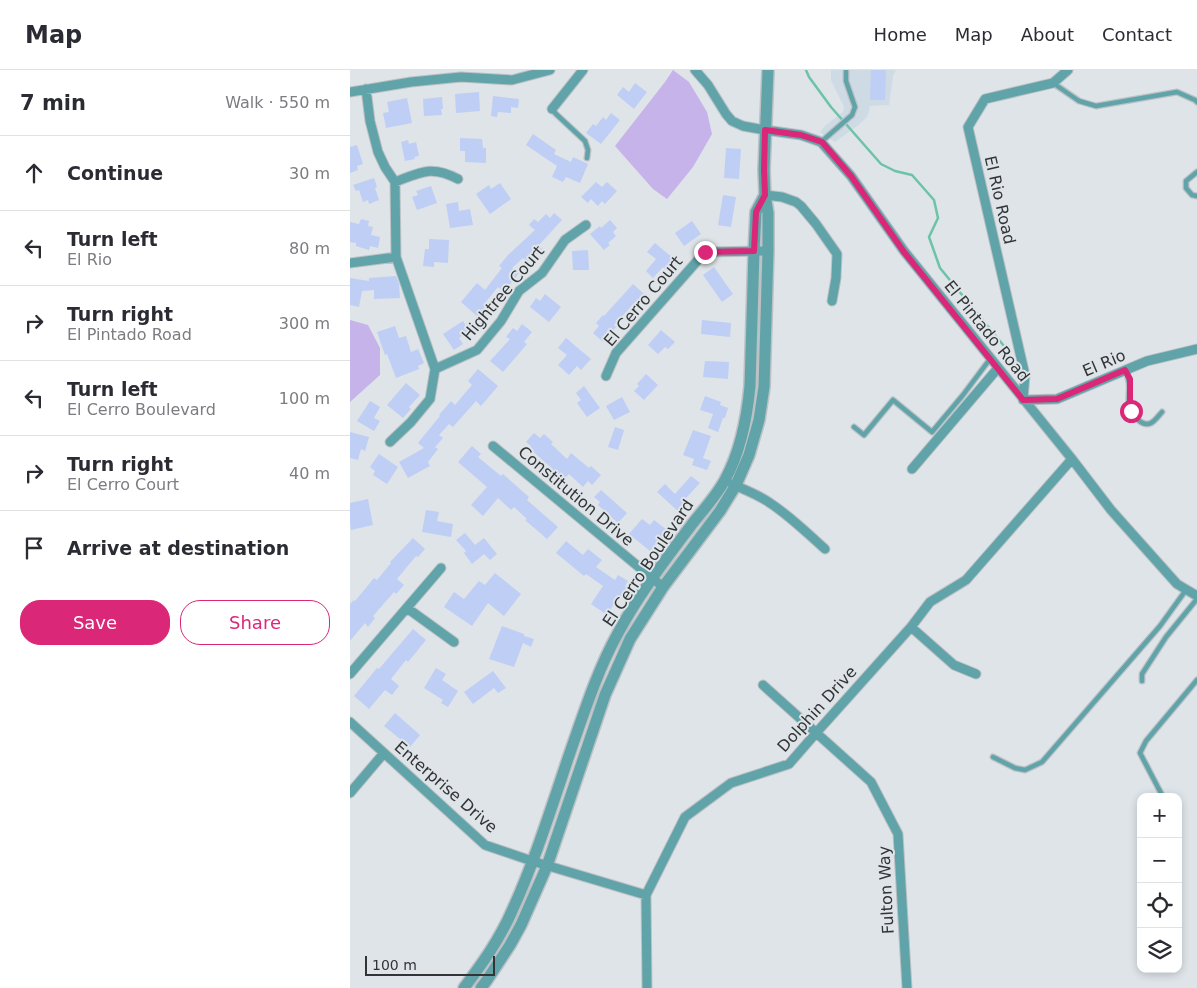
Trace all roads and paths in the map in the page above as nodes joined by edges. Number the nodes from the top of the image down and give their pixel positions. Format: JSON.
{"nodes":[{"id":1,"x":550,"y":70,"type":"edge"},
{"id":2,"x":583,"y":70,"type":"edge"},
{"id":3,"x":695,"y":70,"type":"edge"},
{"id":4,"x":768,"y":70,"type":"edge"},
{"id":5,"x":846,"y":70,"type":"edge"},
{"id":6,"x":1068,"y":70,"type":"edge"},
{"id":7,"x":1053,"y":83,"type":"junction"},
{"id":8,"x":366,"y":89,"type":"junction"},
{"id":9,"x":350,"y":92,"type":"edge"},
{"id":10,"x":1197,"y":102,"type":"edge"},
{"id":11,"x":552,"y":109,"type":"joint"},
{"id":12,"x":765,"y":130,"type":"junction"},
{"id":13,"x":822,"y":142,"type":"junction"},
{"id":14,"x":587,"y":158,"type":"dead end"},
{"id":15,"x":1197,"y":172,"type":"edge"},
{"id":16,"x":458,"y":179,"type":"dead end"},
{"id":17,"x":395,"y":182,"type":"junction"},
{"id":18,"x":765,"y":195,"type":"junction"},
{"id":19,"x":1197,"y":196,"type":"edge"},
{"id":20,"x":586,"y":225,"type":"dead end"},
{"id":21,"x":754,"y":251,"type":"junction"},
{"id":22,"x":768,"y":251,"type":"junction"},
{"id":23,"x":396,"y":257,"type":"junction"},
{"id":24,"x":350,"y":263,"type":"edge"},
{"id":25,"x":832,"y":301,"type":"dead end"},
{"id":26,"x":1197,"y":349,"type":"edge"},
{"id":27,"x":990,"y":359,"type":"junction"},
{"id":28,"x":998,"y":368,"type":"junction"},
{"id":29,"x":435,"y":369,"type":"junction"},
{"id":30,"x":1125,"y":370,"type":"junction"},
{"id":31,"x":606,"y":376,"type":"dead end"},
{"id":32,"x":1023,"y":400,"type":"junction"},
{"id":33,"x":1162,"y":412,"type":"dead end"},
{"id":34,"x":854,"y":427,"type":"dead end"},
{"id":35,"x":390,"y":442,"type":"dead end"},
{"id":36,"x":494,"y":446,"type":"dead end"},
{"id":37,"x":1072,"y":459,"type":"junction"},
{"id":38,"x":912,"y":469,"type":"dead end"},
{"id":39,"x":730,"y":483,"type":"junction"},
{"id":40,"x":824,"y":549,"type":"dead end"},
{"id":41,"x":441,"y":568,"type":"dead end"},
{"id":42,"x":652,"y":579,"type":"junction"},
{"id":43,"x":663,"y":587,"type":"junction"},
{"id":44,"x":1186,"y":590,"type":"junction"},
{"id":45,"x":1197,"y":597,"type":"edge"},
{"id":46,"x":406,"y":608,"type":"junction"},
{"id":47,"x":911,"y":627,"type":"junction"},
{"id":48,"x":454,"y":642,"type":"dead end"},
{"id":49,"x":350,"y":674,"type":"edge"},
{"id":50,"x":976,"y":674,"type":"dead end"},
{"id":51,"x":1197,"y":680,"type":"edge"},
{"id":52,"x":1142,"y":681,"type":"dead end"},
{"id":53,"x":763,"y":685,"type":"dead end"},
{"id":54,"x":350,"y":722,"type":"edge"},
{"id":55,"x":816,"y":733,"type":"junction"},
{"id":56,"x":384,"y":753,"type":"junction"},
{"id":57,"x":993,"y":757,"type":"dead end"},
{"id":58,"x":1162,"y":793,"type":"edge"},
{"id":59,"x":350,"y":794,"type":"edge"},
{"id":60,"x":532,"y":861,"type":"junction"},
{"id":61,"x":547,"y":866,"type":"junction"},
{"id":62,"x":646,"y":896,"type":"junction"},
{"id":63,"x":464,"y":988,"type":"edge"},
{"id":64,"x":481,"y":988,"type":"edge"},
{"id":65,"x":647,"y":988,"type":"edge"},
{"id":66,"x":907,"y":988,"type":"edge"}],
"edges":[{"from":1,"to":8,"type":"street"},
{"from":2,"to":11,"type":"street"},
{"from":3,"to":12,"type":"street"},
{"from":4,"to":12,"type":"street","name":"El Cerro Boulevard"},
{"from":5,"to":13,"type":"lane"},
{"from":6,"to":7,"type":"street","name":"El Rio Road"},
{"from":7,"to":10,"type":"lane"},
{"from":7,"to":32,"type":"street","name":"El Rio Road"},
{"from":8,"to":9,"type":"street"},
{"from":8,"to":17,"type":"street"},
{"from":11,"to":14,"type":"lane"},
{"from":12,"to":13,"type":"street"},
{"from":12,"to":18,"type":"street","name":"El Cerro Boulevard"},
{"from":13,"to":27,"type":"street","name":"El Pintado Road"},
{"from":15,"to":19,"type":"lane"},
{"from":16,"to":17,"type":"street"},
{"from":17,"to":23,"type":"street"},
{"from":18,"to":21,"type":"street","name":"El Cerro Boulevard"},
{"from":18,"to":22,"type":"street","name":"El Cerro Boulevard"},
{"from":18,"to":25,"type":"street"},
{"from":20,"to":29,"type":"street","name":"Hightree Court"},
{"from":21,"to":22,"type":"street","name":"El Cerro Court"},
{"from":21,"to":31,"type":"street","name":"El Cerro Court"},
{"from":21,"to":39,"type":"street","name":"El Cerro Boulevard"},
{"from":22,"to":39,"type":"street","name":"El Cerro Boulevard"},
{"from":23,"to":24,"type":"street"},
{"from":23,"to":29,"type":"street"},
{"from":26,"to":30,"type":"street","name":"El Rio"},
{"from":27,"to":28,"type":"street","name":"El Pintado Road"},
{"from":27,"to":34,"type":"lane"},
{"from":28,"to":32,"type":"street","name":"El Pintado Road"},
{"from":28,"to":38,"type":"street"},
{"from":29,"to":35,"type":"street"},
{"from":30,"to":32,"type":"street","name":"El Rio"},
{"from":30,"to":33,"type":"lane"},
{"from":32,"to":37,"type":"street","name":"El Pintado Road"},
{"from":36,"to":42,"type":"street","name":"Constitution Drive"},
{"from":37,"to":44,"type":"street","name":"El Pintado Road"},
{"from":37,"to":47,"type":"street","name":"Dolphin Drive"},
{"from":39,"to":40,"type":"street"},
{"from":39,"to":42,"type":"street","name":"El Cerro Boulevard"},
{"from":39,"to":43,"type":"street","name":"El Cerro Boulevard"},
{"from":41,"to":46,"type":"street"},
{"from":42,"to":43,"type":"street","name":"Constitution Drive"},
{"from":42,"to":60,"type":"street","name":"El Cerro Boulevard"},
{"from":43,"to":61,"type":"street","name":"El Cerro Boulevard"},
{"from":44,"to":45,"type":"street","name":"El Pintado Road"},
{"from":44,"to":57,"type":"lane"},
{"from":45,"to":52,"type":"lane"},
{"from":46,"to":48,"type":"street"},
{"from":46,"to":49,"type":"street"},
{"from":47,"to":50,"type":"street"},
{"from":47,"to":55,"type":"street","name":"Dolphin Drive"},
{"from":51,"to":58,"type":"lane"},
{"from":53,"to":55,"type":"street","name":"Fulton Way"},
{"from":54,"to":56,"type":"street","name":"Enterprise Drive"},
{"from":55,"to":62,"type":"street","name":"Dolphin Drive"},
{"from":55,"to":66,"type":"street","name":"Fulton Way"},
{"from":56,"to":59,"type":"street"},
{"from":56,"to":60,"type":"street","name":"Enterprise Drive"},
{"from":60,"to":61,"type":"street","name":"Enterprise Drive"},
{"from":60,"to":63,"type":"street","name":"El Cerro Boulevard"},
{"from":61,"to":62,"type":"street","name":"Enterprise Drive"},
{"from":61,"to":64,"type":"street","name":"El Cerro Boulevard"},
{"from":62,"to":65,"type":"street","name":"Dolphin Drive"}]}
